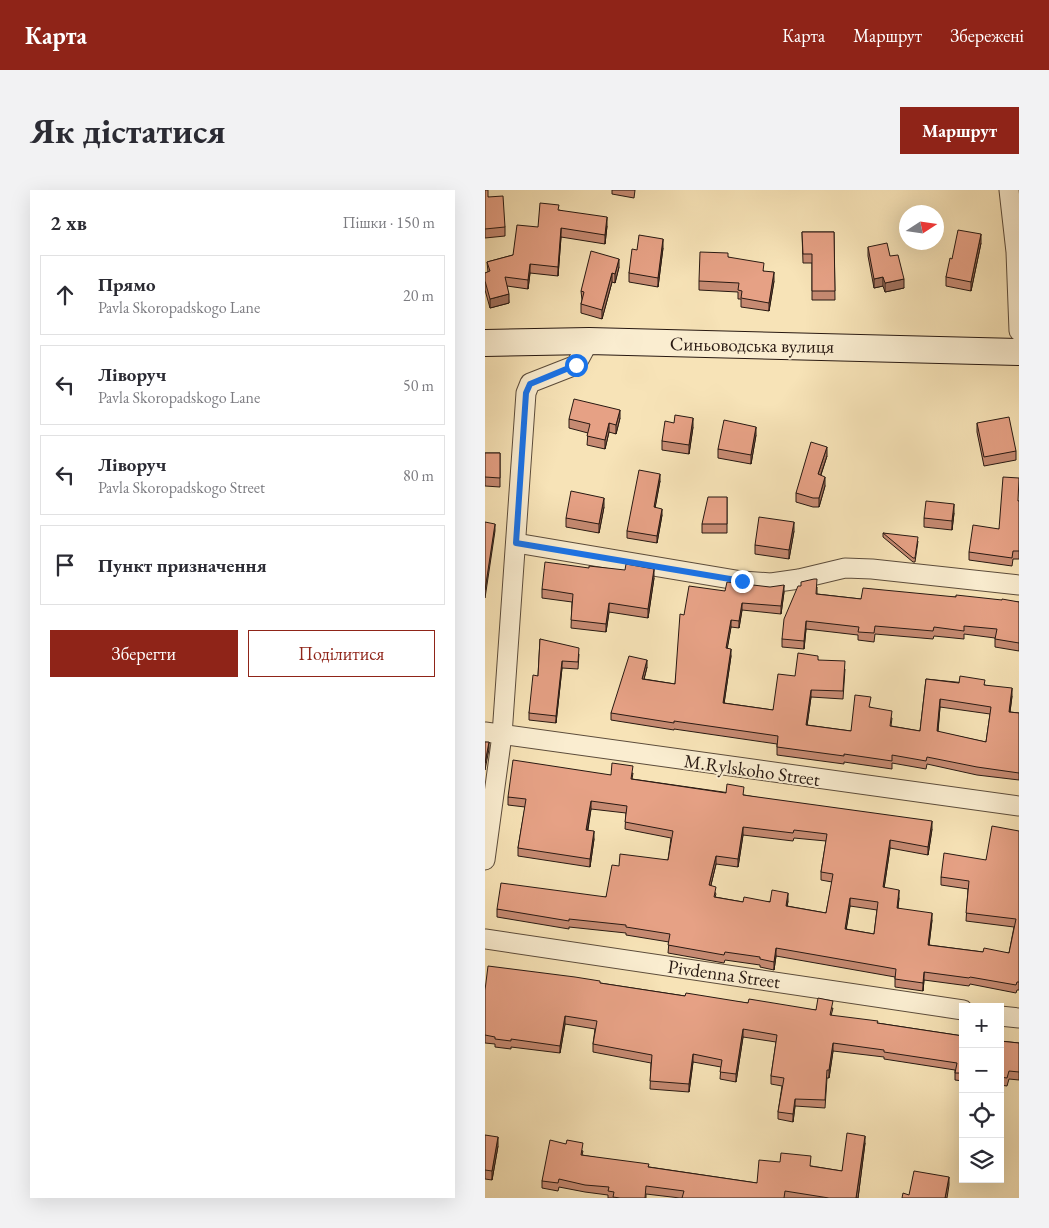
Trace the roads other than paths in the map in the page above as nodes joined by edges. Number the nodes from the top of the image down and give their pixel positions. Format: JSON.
{"nodes":[{"id":1,"x":1009,"y":190,"type":"edge"},
{"id":2,"x":1019,"y":331,"type":"edge"},
{"id":3,"x":589,"y":341,"type":"junction"},
{"id":4,"x":485,"y":344,"type":"edge"},
{"id":5,"x":1019,"y":352,"type":"edge"},
{"id":6,"x":516,"y":543,"type":"junction"},
{"id":7,"x":1019,"y":585,"type":"edge"},
{"id":8,"x":493,"y":733,"type":"edge"},
{"id":9,"x":1019,"y":806,"type":"edge"},
{"id":10,"x":485,"y":860,"type":"edge"},
{"id":11,"x":485,"y":939,"type":"edge"},
{"id":12,"x":959,"y":1009,"type":"edge"},
{"id":13,"x":1004,"y":1016,"type":"edge"},
{"id":14,"x":1019,"y":1018,"type":"edge"}],
"edges":[{"from":1,"to":2,"type":"street"},
{"from":3,"to":4,"type":"street","name":"Синьоводська вулиця"},
{"from":3,"to":5,"type":"street","name":"Синьоводська вулиця"},
{"from":3,"to":6,"type":"street"},
{"from":6,"to":7,"type":"street"},
{"from":6,"to":8,"type":"street"},
{"from":8,"to":9,"type":"street","name":"M.Rylskoho Street"},
{"from":8,"to":10,"type":"street"},
{"from":11,"to":12,"type":"street","name":"Pivdenna Street"},
{"from":13,"to":14,"type":"street"}]}
